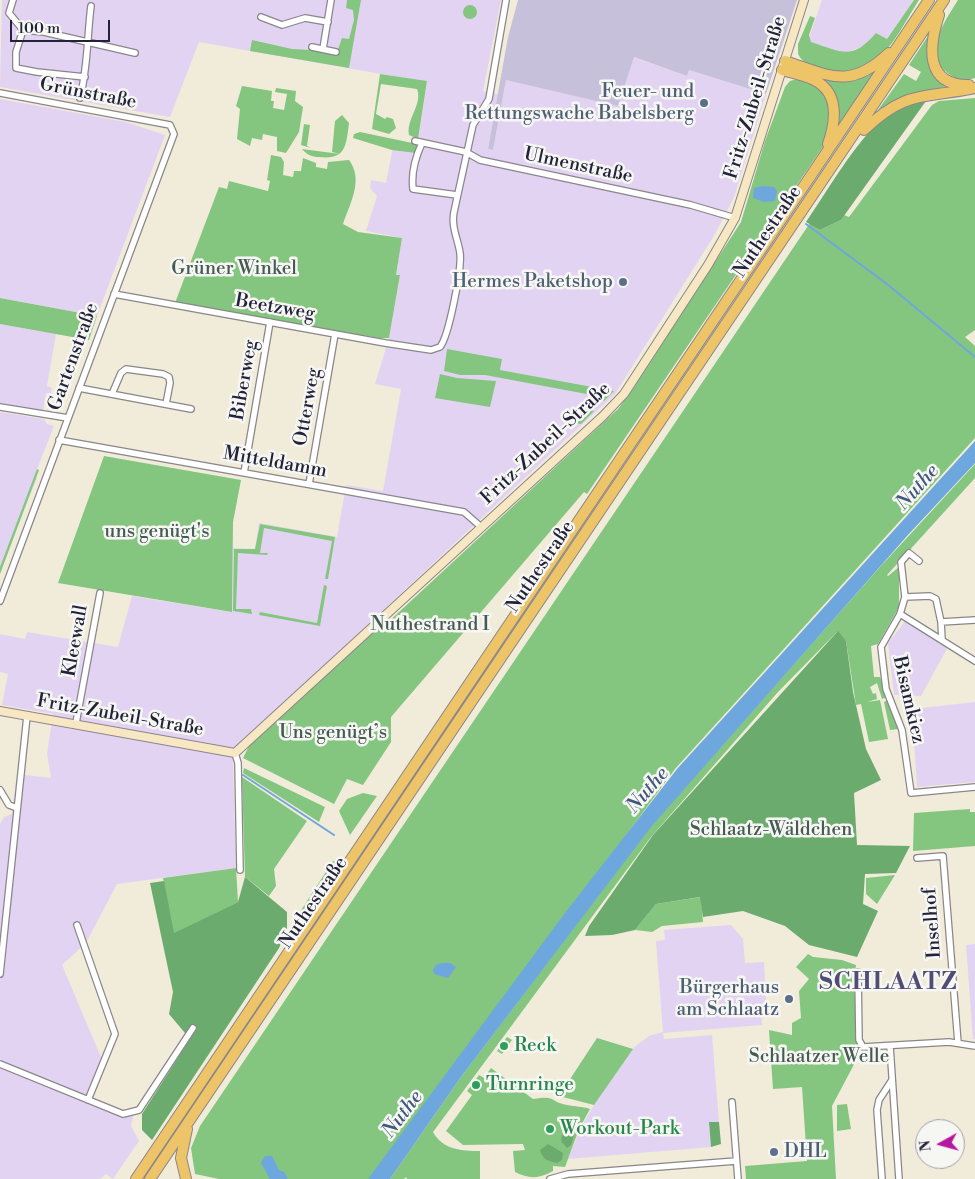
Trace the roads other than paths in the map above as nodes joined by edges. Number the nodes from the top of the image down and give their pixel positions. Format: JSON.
{"nodes":[{"id":1,"x":13,"y":0,"type":"edge"},
{"id":2,"x":331,"y":0,"type":"edge"},
{"id":3,"x":506,"y":0,"type":"edge"},
{"id":4,"x":804,"y":0,"type":"edge"},
{"id":5,"x":929,"y":0,"type":"edge"},
{"id":6,"x":944,"y":0,"type":"edge"},
{"id":7,"x":91,"y":6,"type":"dead end"},
{"id":8,"x":261,"y":17,"type":"dead end"},
{"id":9,"x":328,"y":22,"type":"junction"},
{"id":10,"x":23,"y":30,"type":"junction"},
{"id":11,"x":904,"y":38,"type":"junction"},
{"id":12,"x":89,"y":43,"type":"junction"},
{"id":13,"x":312,"y":47,"type":"dead end"},
{"id":14,"x":323,"y":49,"type":"junction"},
{"id":15,"x":336,"y":52,"type":"dead end"},
{"id":16,"x":135,"y":53,"type":"dead end"},
{"id":17,"x":783,"y":65,"type":"junction"},
{"id":18,"x":85,"y":78,"type":"junction"},
{"id":19,"x":975,"y":86,"type":"edge"},
{"id":20,"x":0,"y":93,"type":"edge"},
{"id":21,"x":80,"y":98,"type":"dead end"},
{"id":22,"x":170,"y":125,"type":"joint"},
{"id":23,"x":849,"y":145,"type":"junction"},
{"id":24,"x":466,"y":152,"type":"junction"},
{"id":25,"x":822,"y":159,"type":"junction"},
{"id":26,"x":457,"y":195,"type":"junction"},
{"id":27,"x":735,"y":218,"type":"junction"},
{"id":28,"x":114,"y":294,"type":"junction"},
{"id":29,"x":270,"y":322,"type":"junction"},
{"id":30,"x":335,"y":334,"type":"junction"},
{"id":31,"x":79,"y":388,"type":"junction"},
{"id":32,"x":112,"y":394,"type":"junction"},
{"id":33,"x":166,"y":404,"type":"junction"},
{"id":34,"x":0,"y":407,"type":"edge"},
{"id":35,"x":191,"y":409,"type":"dead end"},
{"id":36,"x":68,"y":418,"type":"junction"},
{"id":37,"x":59,"y":440,"type":"junction"},
{"id":38,"x":244,"y":473,"type":"junction"},
{"id":39,"x":309,"y":484,"type":"junction"},
{"id":40,"x":480,"y":526,"type":"junction"},
{"id":41,"x":919,"y":561,"type":"dead end"},
{"id":42,"x":100,"y":593,"type":"dead end"},
{"id":43,"x":905,"y":597,"type":"junction"},
{"id":44,"x":0,"y":601,"type":"edge"},
{"id":45,"x":900,"y":614,"type":"junction"},
{"id":46,"x":975,"y":620,"type":"edge"},
{"id":47,"x":940,"y":622,"type":"junction"},
{"id":48,"x":942,"y":640,"type":"junction"},
{"id":49,"x":975,"y":661,"type":"edge"},
{"id":50,"x":0,"y":711,"type":"edge"},
{"id":51,"x":28,"y":716,"type":"junction"},
{"id":52,"x":76,"y":723,"type":"junction"},
{"id":53,"x":235,"y":752,"type":"junction"},
{"id":54,"x":975,"y":787,"type":"edge"},
{"id":55,"x":0,"y":790,"type":"edge"},
{"id":56,"x":17,"y":808,"type":"junction"},
{"id":57,"x":917,"y":858,"type":"dead end"},
{"id":58,"x":240,"y":870,"type":"dead end"},
{"id":59,"x":77,"y":925,"type":"dead end"},
{"id":60,"x":858,"y":972,"type":"dead end"},
{"id":61,"x":0,"y":974,"type":"edge"},
{"id":62,"x":193,"y":1028,"type":"dead end"},
{"id":63,"x":958,"y":1043,"type":"junction"},
{"id":64,"x":890,"y":1046,"type":"junction"},
{"id":65,"x":975,"y":1046,"type":"edge"},
{"id":66,"x":0,"y":1064,"type":"edge"},
{"id":67,"x":892,"y":1080,"type":"junction"},
{"id":68,"x":88,"y":1100,"type":"junction"},
{"id":69,"x":732,"y":1102,"type":"dead end"},
{"id":70,"x":192,"y":1117,"type":"junction"},
{"id":71,"x":736,"y":1161,"type":"junction"},
{"id":72,"x":137,"y":1176,"type":"edge"},
{"id":73,"x":150,"y":1179,"type":"edge"},
{"id":74,"x":186,"y":1179,"type":"edge"},
{"id":75,"x":550,"y":1179,"type":"edge"},
{"id":76,"x":738,"y":1179,"type":"edge"},
{"id":77,"x":882,"y":1179,"type":"edge"},
{"id":78,"x":899,"y":1179,"type":"edge"}],
"edges":[{"from":1,"to":10,"type":"street"},
{"from":2,"to":9,"type":"street"},
{"from":3,"to":24,"type":"street"},
{"from":4,"to":17,"type":"street","name":"Fritz-Zubeil-Straße"},
{"from":5,"to":11,"type":"highway","name":"Nuthestraße"},
{"from":6,"to":19,"type":"highway"},
{"from":6,"to":23,"type":"highway","name":"Nuthestraße"},
{"from":7,"to":12,"type":"street"},
{"from":8,"to":9,"type":"street"},
{"from":9,"to":14,"type":"street"},
{"from":10,"to":12,"type":"street"},
{"from":10,"to":18,"type":"street"},
{"from":11,"to":17,"type":"highway"},
{"from":11,"to":25,"type":"highway","name":"Nuthestraße"},
{"from":12,"to":16,"type":"street"},
{"from":12,"to":18,"type":"street"},
{"from":13,"to":14,"type":"street"},
{"from":14,"to":15,"type":"street"},
{"from":17,"to":25,"type":"highway"},
{"from":17,"to":27,"type":"street","name":"Fritz-Zubeil-Straße"},
{"from":18,"to":21,"type":"street"},
{"from":19,"to":23,"type":"highway"},
{"from":20,"to":22,"type":"street","name":"Grünstraße"},
{"from":22,"to":28,"type":"street","name":"Gartenstraße"},
{"from":23,"to":70,"type":"highway","name":"Nuthestraße"},
{"from":24,"to":26,"type":"street"},
{"from":24,"to":26,"type":"street","name":"Ulmenstraße"},
{"from":24,"to":27,"type":"street","name":"Ulmenstraße"},
{"from":25,"to":72,"type":"highway","name":"Nuthestraße"},
{"from":26,"to":30,"type":"street","name":"Beetzweg"},
{"from":27,"to":40,"type":"street","name":"Fritz-Zubeil-Straße"},
{"from":28,"to":29,"type":"street","name":"Beetzweg"},
{"from":28,"to":31,"type":"street","name":"Gartenstraße"},
{"from":29,"to":30,"type":"street","name":"Beetzweg"},
{"from":29,"to":38,"type":"street","name":"Biberweg"},
{"from":30,"to":39,"type":"street","name":"Otterweg"},
{"from":31,"to":32,"type":"street"},
{"from":31,"to":36,"type":"street","name":"Gartenstraße"},
{"from":32,"to":33,"type":"street"},
{"from":32,"to":33,"type":"street"},
{"from":33,"to":35,"type":"street"},
{"from":34,"to":36,"type":"street"},
{"from":36,"to":37,"type":"street","name":"Gartenstraße"},
{"from":37,"to":38,"type":"street","name":"Mitteldamm"},
{"from":37,"to":44,"type":"street","name":"Gartenstraße"},
{"from":38,"to":39,"type":"street","name":"Mitteldamm"},
{"from":39,"to":40,"type":"street","name":"Mitteldamm"},
{"from":40,"to":53,"type":"street","name":"Fritz-Zubeil-Straße"},
{"from":41,"to":43,"type":"street","name":"Bisamkiez"},
{"from":42,"to":52,"type":"street","name":"Kleewall"},
{"from":43,"to":45,"type":"street","name":"Bisamkiez"},
{"from":43,"to":47,"type":"street"},
{"from":45,"to":48,"type":"street"},
{"from":45,"to":54,"type":"street","name":"Bisamkiez"},
{"from":46,"to":47,"type":"street"},
{"from":47,"to":48,"type":"street"},
{"from":48,"to":49,"type":"street"},
{"from":50,"to":51,"type":"street","name":"Fritz-Zubeil-Straße"},
{"from":51,"to":52,"type":"street","name":"Fritz-Zubeil-Straße"},
{"from":51,"to":56,"type":"street"},
{"from":52,"to":53,"type":"street","name":"Fritz-Zubeil-Straße"},
{"from":53,"to":58,"type":"street"},
{"from":55,"to":56,"type":"street"},
{"from":56,"to":61,"type":"street"},
{"from":57,"to":63,"type":"street","name":"Inselhof"},
{"from":59,"to":68,"type":"street"},
{"from":60,"to":64,"type":"street"},
{"from":62,"to":68,"type":"street"},
{"from":63,"to":64,"type":"street"},
{"from":63,"to":65,"type":"street"},
{"from":64,"to":67,"type":"street"},
{"from":66,"to":68,"type":"street"},
{"from":67,"to":77,"type":"street"},
{"from":67,"to":78,"type":"street"},
{"from":69,"to":71,"type":"street"},
{"from":70,"to":73,"type":"highway","name":"Nuthestraße"},
{"from":70,"to":74,"type":"highway"},
{"from":71,"to":75,"type":"street"},
{"from":71,"to":76,"type":"street"}]}
